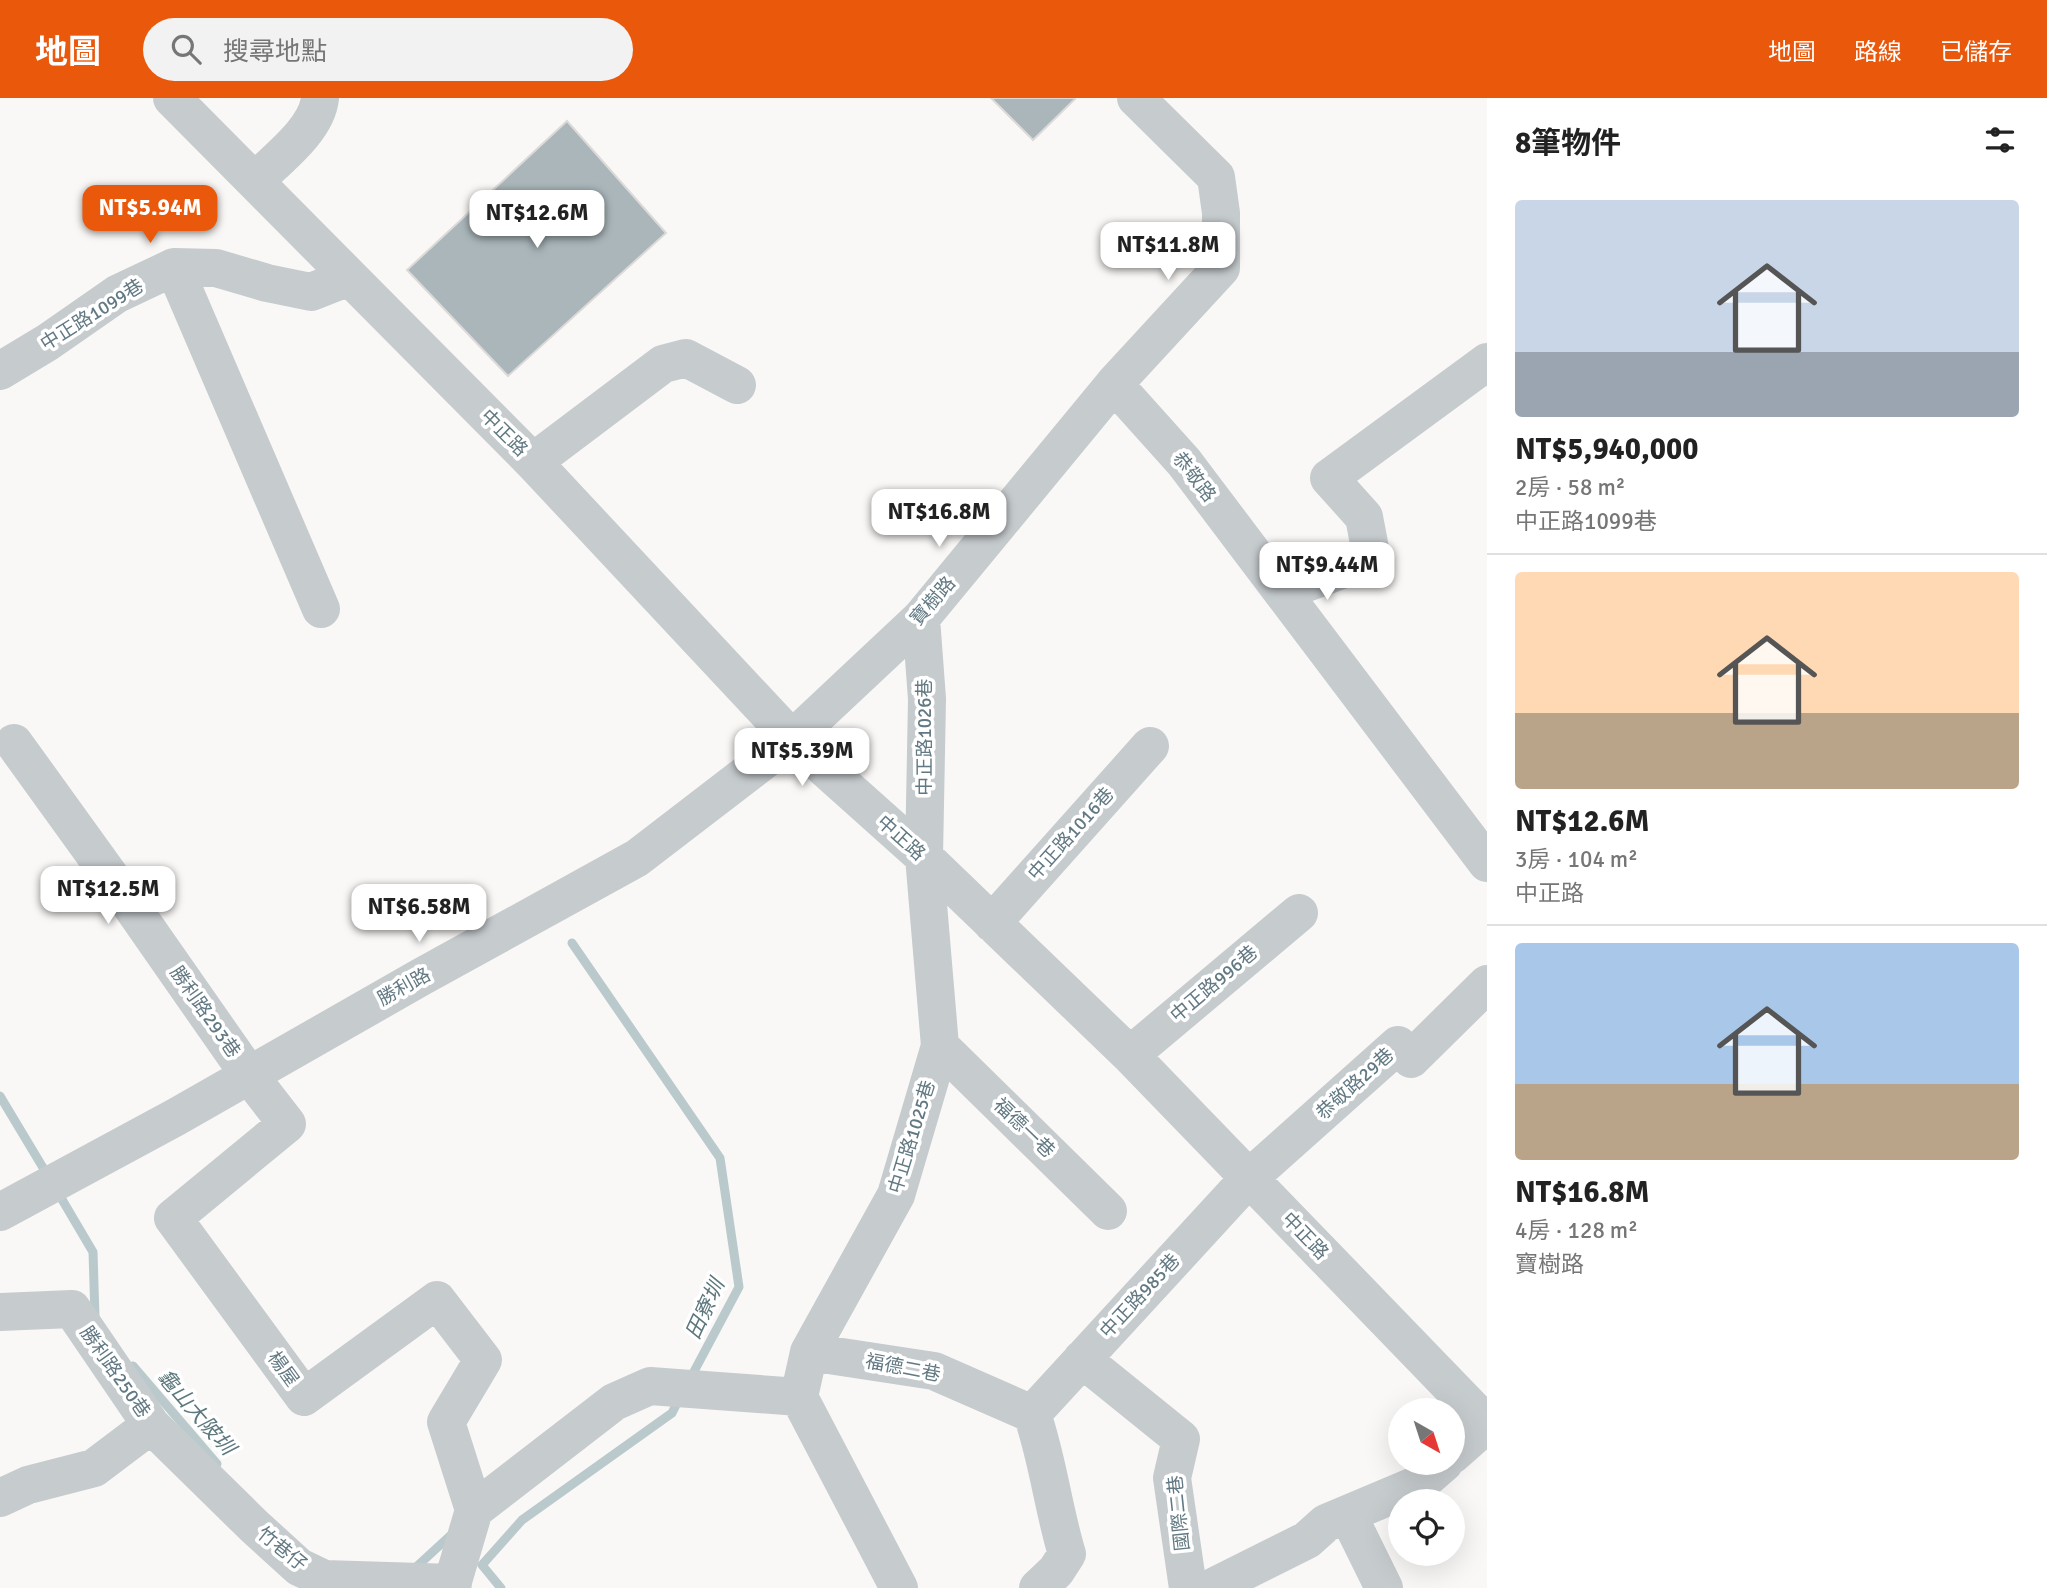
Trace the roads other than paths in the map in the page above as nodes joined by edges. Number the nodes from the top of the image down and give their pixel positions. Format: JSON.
{"nodes":[{"id":1,"x":172,"y":98,"type":"edge"},
{"id":2,"x":320,"y":98,"type":"edge"},
{"id":3,"x":1136,"y":98,"type":"edge"},
{"id":4,"x":255,"y":181,"type":"junction"},
{"id":5,"x":174,"y":267,"type":"junction"},
{"id":6,"x":349,"y":277,"type":"junction"},
{"id":7,"x":1487,"y":362,"type":"edge"},
{"id":8,"x":0,"y":372,"type":"edge"},
{"id":9,"x":737,"y":384,"type":"dead end"},
{"id":10,"x":1114,"y":384,"type":"junction"},
{"id":11,"x":533,"y":462,"type":"junction"},
{"id":12,"x":1282,"y":592,"type":"junction"},
{"id":13,"x":321,"y":609,"type":"dead end"},
{"id":14,"x":920,"y":618,"type":"junction"},
{"id":15,"x":792,"y":739,"type":"junction"},
{"id":16,"x":14,"y":743,"type":"dead end"},
{"id":17,"x":1150,"y":746,"type":"dead end"},
{"id":18,"x":923,"y":857,"type":"junction"},
{"id":19,"x":1487,"y":863,"type":"edge"},
{"id":20,"x":1299,"y":913,"type":"dead end"},
{"id":21,"x":992,"y":923,"type":"junction"},
{"id":22,"x":1487,"y":984,"type":"edge"},
{"id":23,"x":940,"y":1046,"type":"junction"},
{"id":24,"x":1130,"y":1055,"type":"junction"},
{"id":25,"x":249,"y":1076,"type":"junction"},
{"id":26,"x":1249,"y":1178,"type":"junction"},
{"id":27,"x":1108,"y":1211,"type":"dead end"},
{"id":28,"x":0,"y":1212,"type":"edge"},
{"id":29,"x":0,"y":1312,"type":"edge"},
{"id":30,"x":809,"y":1352,"type":"junction"},
{"id":31,"x":1082,"y":1359,"type":"junction"},
{"id":32,"x":799,"y":1397,"type":"junction"},
{"id":33,"x":1032,"y":1414,"type":"junction"},
{"id":34,"x":151,"y":1424,"type":"junction"},
{"id":35,"x":1487,"y":1424,"type":"edge"},
{"id":36,"x":1465,"y":1443,"type":"edge"},
{"id":37,"x":1430,"y":1475,"type":"edge"},
{"id":38,"x":0,"y":1498,"type":"edge"},
{"id":39,"x":474,"y":1510,"type":"junction"},
{"id":40,"x":1348,"y":1515,"type":"junction"},
{"id":41,"x":456,"y":1580,"type":"edge"},
{"id":42,"x":899,"y":1588,"type":"edge"},
{"id":43,"x":1038,"y":1588,"type":"edge"},
{"id":44,"x":1188,"y":1588,"type":"edge"},
{"id":45,"x":1211,"y":1588,"type":"edge"},
{"id":46,"x":1384,"y":1588,"type":"edge"}],
"edges":[{"from":1,"to":4,"type":"street","name":"中正路"},
{"from":2,"to":4,"type":"street"},
{"from":3,"to":10,"type":"street"},
{"from":4,"to":6,"type":"street","name":"中正路"},
{"from":5,"to":6,"type":"street","name":"中正路1099巷"},
{"from":5,"to":8,"type":"street","name":"中正路1099巷"},
{"from":5,"to":13,"type":"street"},
{"from":6,"to":11,"type":"street","name":"中正路"},
{"from":7,"to":12,"type":"street"},
{"from":9,"to":11,"type":"street"},
{"from":10,"to":12,"type":"street","name":"恭敬路"},
{"from":10,"to":14,"type":"street","name":"寶樹路"},
{"from":11,"to":15,"type":"street","name":"中正路"},
{"from":12,"to":19,"type":"street","name":"恭敬路"},
{"from":14,"to":15,"type":"street","name":"寶樹路"},
{"from":14,"to":18,"type":"street","name":"中正路1026巷"},
{"from":15,"to":18,"type":"street","name":"中正路"},
{"from":15,"to":25,"type":"street","name":"勝利路"},
{"from":16,"to":25,"type":"street","name":"勝利路293巷"},
{"from":17,"to":21,"type":"street","name":"中正路1016巷"},
{"from":18,"to":21,"type":"street","name":"中正路"},
{"from":18,"to":23,"type":"street","name":"中正路1025巷"},
{"from":20,"to":24,"type":"street","name":"中正路996巷"},
{"from":21,"to":24,"type":"street","name":"中正路"},
{"from":22,"to":26,"type":"street","name":"恭敬路29巷"},
{"from":23,"to":27,"type":"street","name":"福德一巷"},
{"from":23,"to":30,"type":"street","name":"中正路1025巷"},
{"from":24,"to":26,"type":"street","name":"中正路"},
{"from":25,"to":28,"type":"street","name":"勝利路"},
{"from":25,"to":39,"type":"street","name":"楊屋"},
{"from":26,"to":31,"type":"street","name":"中正路985巷"},
{"from":26,"to":35,"type":"street","name":"中正路"},
{"from":29,"to":34,"type":"street","name":"勝利路250巷"},
{"from":30,"to":32,"type":"street","name":"中正路1025巷"},
{"from":30,"to":33,"type":"street","name":"福德二巷"},
{"from":31,"to":33,"type":"street","name":"中正路985巷"},
{"from":31,"to":44,"type":"street","name":"國際二巷"},
{"from":32,"to":39,"type":"street"},
{"from":32,"to":42,"type":"street"},
{"from":33,"to":43,"type":"street"},
{"from":34,"to":38,"type":"street"},
{"from":34,"to":41,"type":"street","name":"竹巷仔"},
{"from":35,"to":36,"type":"street"},
{"from":37,"to":40,"type":"street"},
{"from":39,"to":41,"type":"street"},
{"from":40,"to":45,"type":"street"},
{"from":40,"to":46,"type":"street"}]}
